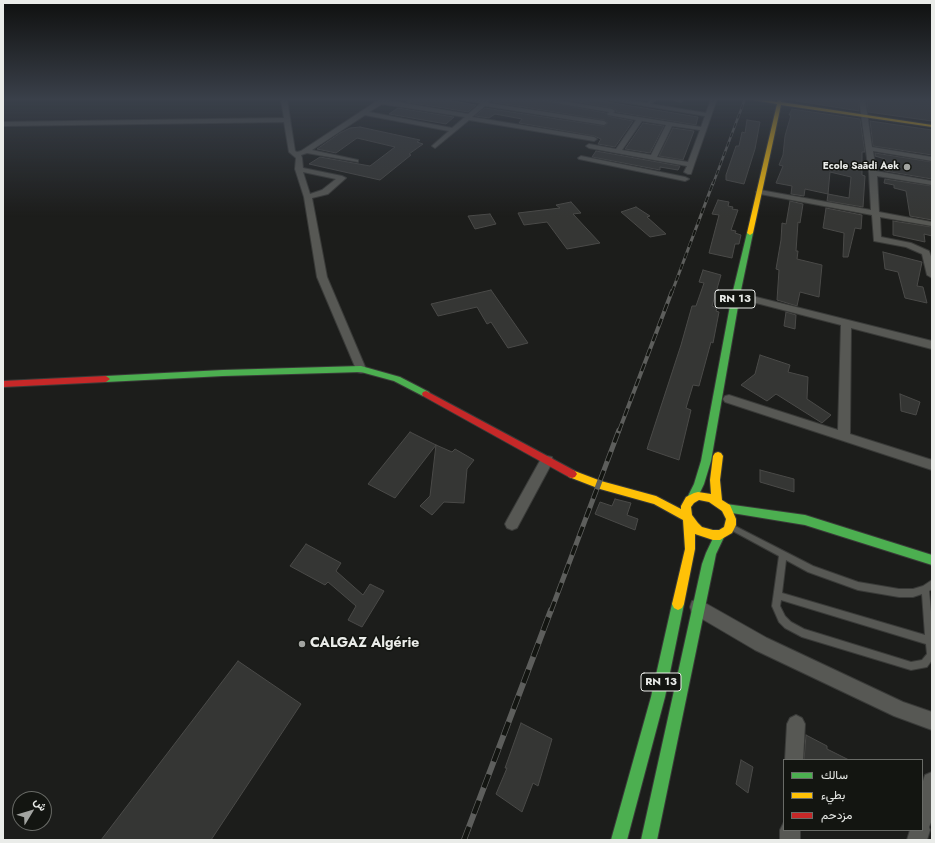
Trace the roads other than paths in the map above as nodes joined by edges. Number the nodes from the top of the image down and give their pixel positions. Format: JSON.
{"nodes":[{"id":1,"x":290,"y":138,"type":"edge"},
{"id":2,"x":326,"y":138,"type":"edge"},
{"id":3,"x":444,"y":138,"type":"edge"},
{"id":4,"x":594,"y":138,"type":"edge"},
{"id":5,"x":627,"y":138,"type":"edge"},
{"id":6,"x":663,"y":138,"type":"edge"},
{"id":7,"x":700,"y":138,"type":"edge"},
{"id":8,"x":775,"y":138,"type":"edge"},
{"id":9,"x":867,"y":138,"type":"edge"},
{"id":10,"x":435,"y":146,"type":"dead end"},
{"id":11,"x":589,"y":146,"type":"junction"},
{"id":12,"x":869,"y":148,"type":"junction"},
{"id":13,"x":307,"y":151,"type":"junction"},
{"id":14,"x":618,"y":151,"type":"junction"},
{"id":15,"x":296,"y":154,"type":"junction"},
{"id":16,"x":581,"y":158,"type":"junction"},
{"id":17,"x":653,"y":158,"type":"junction"},
{"id":18,"x":932,"y":159,"type":"edge"},
{"id":19,"x":356,"y":161,"type":"dead end"},
{"id":20,"x":690,"y":165,"type":"junction"},
{"id":21,"x":576,"y":166,"type":"dead end"},
{"id":22,"x":299,"y":169,"type":"junction"},
{"id":23,"x":872,"y":173,"type":"junction"},
{"id":24,"x":932,"y":183,"type":"edge"},
{"id":25,"x":764,"y":193,"type":"junction"},
{"id":26,"x":308,"y":197,"type":"junction"},
{"id":27,"x":765,"y":209,"type":"dead end"},
{"id":28,"x":874,"y":213,"type":"junction"},
{"id":29,"x":932,"y":224,"type":"edge"},
{"id":30,"x":932,"y":275,"type":"edge"},
{"id":31,"x":736,"y":295,"type":"junction"},
{"id":32,"x":846,"y":323,"type":"junction"},
{"id":33,"x":932,"y":345,"type":"edge"},
{"id":34,"x":360,"y":369,"type":"junction"},
{"id":35,"x":3,"y":384,"type":"edge"},
{"id":36,"x":729,"y":399,"type":"dead end"},
{"id":37,"x":844,"y":437,"type":"junction"},
{"id":38,"x":719,"y":449,"type":"dead end"},
{"id":39,"x":547,"y":461,"type":"junction"},
{"id":40,"x":932,"y":465,"type":"edge"},
{"id":41,"x":656,"y":500,"type":"junction"},
{"id":42,"x":690,"y":500,"type":"junction"},
{"id":43,"x":717,"y":501,"type":"junction"},
{"id":44,"x":726,"y":508,"type":"junction"},
{"id":45,"x":773,"y":515,"type":"junction"},
{"id":46,"x":688,"y":519,"type":"junction"},
{"id":47,"x":512,"y":524,"type":"dead end"},
{"id":48,"x":731,"y":526,"type":"junction"},
{"id":49,"x":720,"y":535,"type":"junction"},
{"id":50,"x":783,"y":556,"type":"junction"},
{"id":51,"x":932,"y":560,"type":"edge"},
{"id":52,"x":932,"y":584,"type":"edge"},
{"id":53,"x":925,"y":589,"type":"junction"},
{"id":54,"x":776,"y":595,"type":"junction"},
{"id":55,"x":698,"y":607,"type":"junction"},
{"id":56,"x":930,"y":641,"type":"junction"},
{"id":57,"x":932,"y":721,"type":"edge"},
{"id":58,"x":796,"y":724,"type":"dead end"},
{"id":59,"x":794,"y":759,"type":"edge"},
{"id":60,"x":932,"y":782,"type":"edge"},
{"id":61,"x":923,"y":816,"type":"edge"},
{"id":62,"x":618,"y":840,"type":"edge"},
{"id":63,"x":649,"y":840,"type":"edge"}],
"edges":[{"from":1,"to":15,"type":"street"},
{"from":2,"to":13,"type":"street"},
{"from":3,"to":10,"type":"street"},
{"from":4,"to":11,"type":"street"},
{"from":5,"to":14,"type":"street"},
{"from":6,"to":17,"type":"street"},
{"from":7,"to":20,"type":"street"},
{"from":8,"to":25,"type":"main road","number":"RN 13"},
{"from":9,"to":12,"type":"street"},
{"from":11,"to":14,"type":"street"},
{"from":11,"to":16,"type":"street"},
{"from":12,"to":18,"type":"street"},
{"from":12,"to":23,"type":"street"},
{"from":13,"to":15,"type":"street"},
{"from":13,"to":19,"type":"street"},
{"from":14,"to":17,"type":"street"},
{"from":15,"to":22,"type":"street"},
{"from":16,"to":20,"type":"street"},
{"from":16,"to":21,"type":"street"},
{"from":17,"to":20,"type":"street"},
{"from":22,"to":26,"type":"street"},
{"from":22,"to":26,"type":"street"},
{"from":23,"to":24,"type":"street"},
{"from":23,"to":28,"type":"street"},
{"from":25,"to":27,"type":"main road","number":"RN 13"},
{"from":25,"to":28,"type":"street"},
{"from":25,"to":31,"type":"main road","number":"RN 13"},
{"from":26,"to":34,"type":"street"},
{"from":28,"to":29,"type":"street"},
{"from":28,"to":30,"type":"street"},
{"from":31,"to":32,"type":"street"},
{"from":31,"to":42,"type":"main road","number":"RN 13"},
{"from":32,"to":33,"type":"street"},
{"from":32,"to":37,"type":"street"},
{"from":34,"to":35,"type":"main road"},
{"from":34,"to":39,"type":"main road"},
{"from":36,"to":37,"type":"street"},
{"from":37,"to":40,"type":"street"},
{"from":38,"to":43,"type":"main road"},
{"from":39,"to":41,"type":"main road"},
{"from":39,"to":47,"type":"street"},
{"from":41,"to":42,"type":"main road"},
{"from":41,"to":46,"type":"main road"},
{"from":42,"to":43,"type":"main road"},
{"from":42,"to":46,"type":"main road"},
{"from":43,"to":44,"type":"main road"},
{"from":44,"to":45,"type":"main road"},
{"from":44,"to":48,"type":"main road"},
{"from":45,"to":48,"type":"main road"},
{"from":45,"to":51,"type":"main road"},
{"from":46,"to":49,"type":"main road"},
{"from":46,"to":62,"type":"main road","number":"RN 13"},
{"from":48,"to":49,"type":"main road"},
{"from":48,"to":50,"type":"lane"},
{"from":49,"to":55,"type":"main road","number":"RN 13"},
{"from":50,"to":53,"type":"lane"},
{"from":50,"to":54,"type":"lane"},
{"from":52,"to":53,"type":"lane"},
{"from":53,"to":56,"type":"lane"},
{"from":54,"to":56,"type":"lane"},
{"from":54,"to":56,"type":"lane"},
{"from":55,"to":57,"type":"street"},
{"from":55,"to":63,"type":"main road","number":"RN 13"},
{"from":58,"to":59,"type":"street"},
{"from":60,"to":61,"type":"street"}]}
